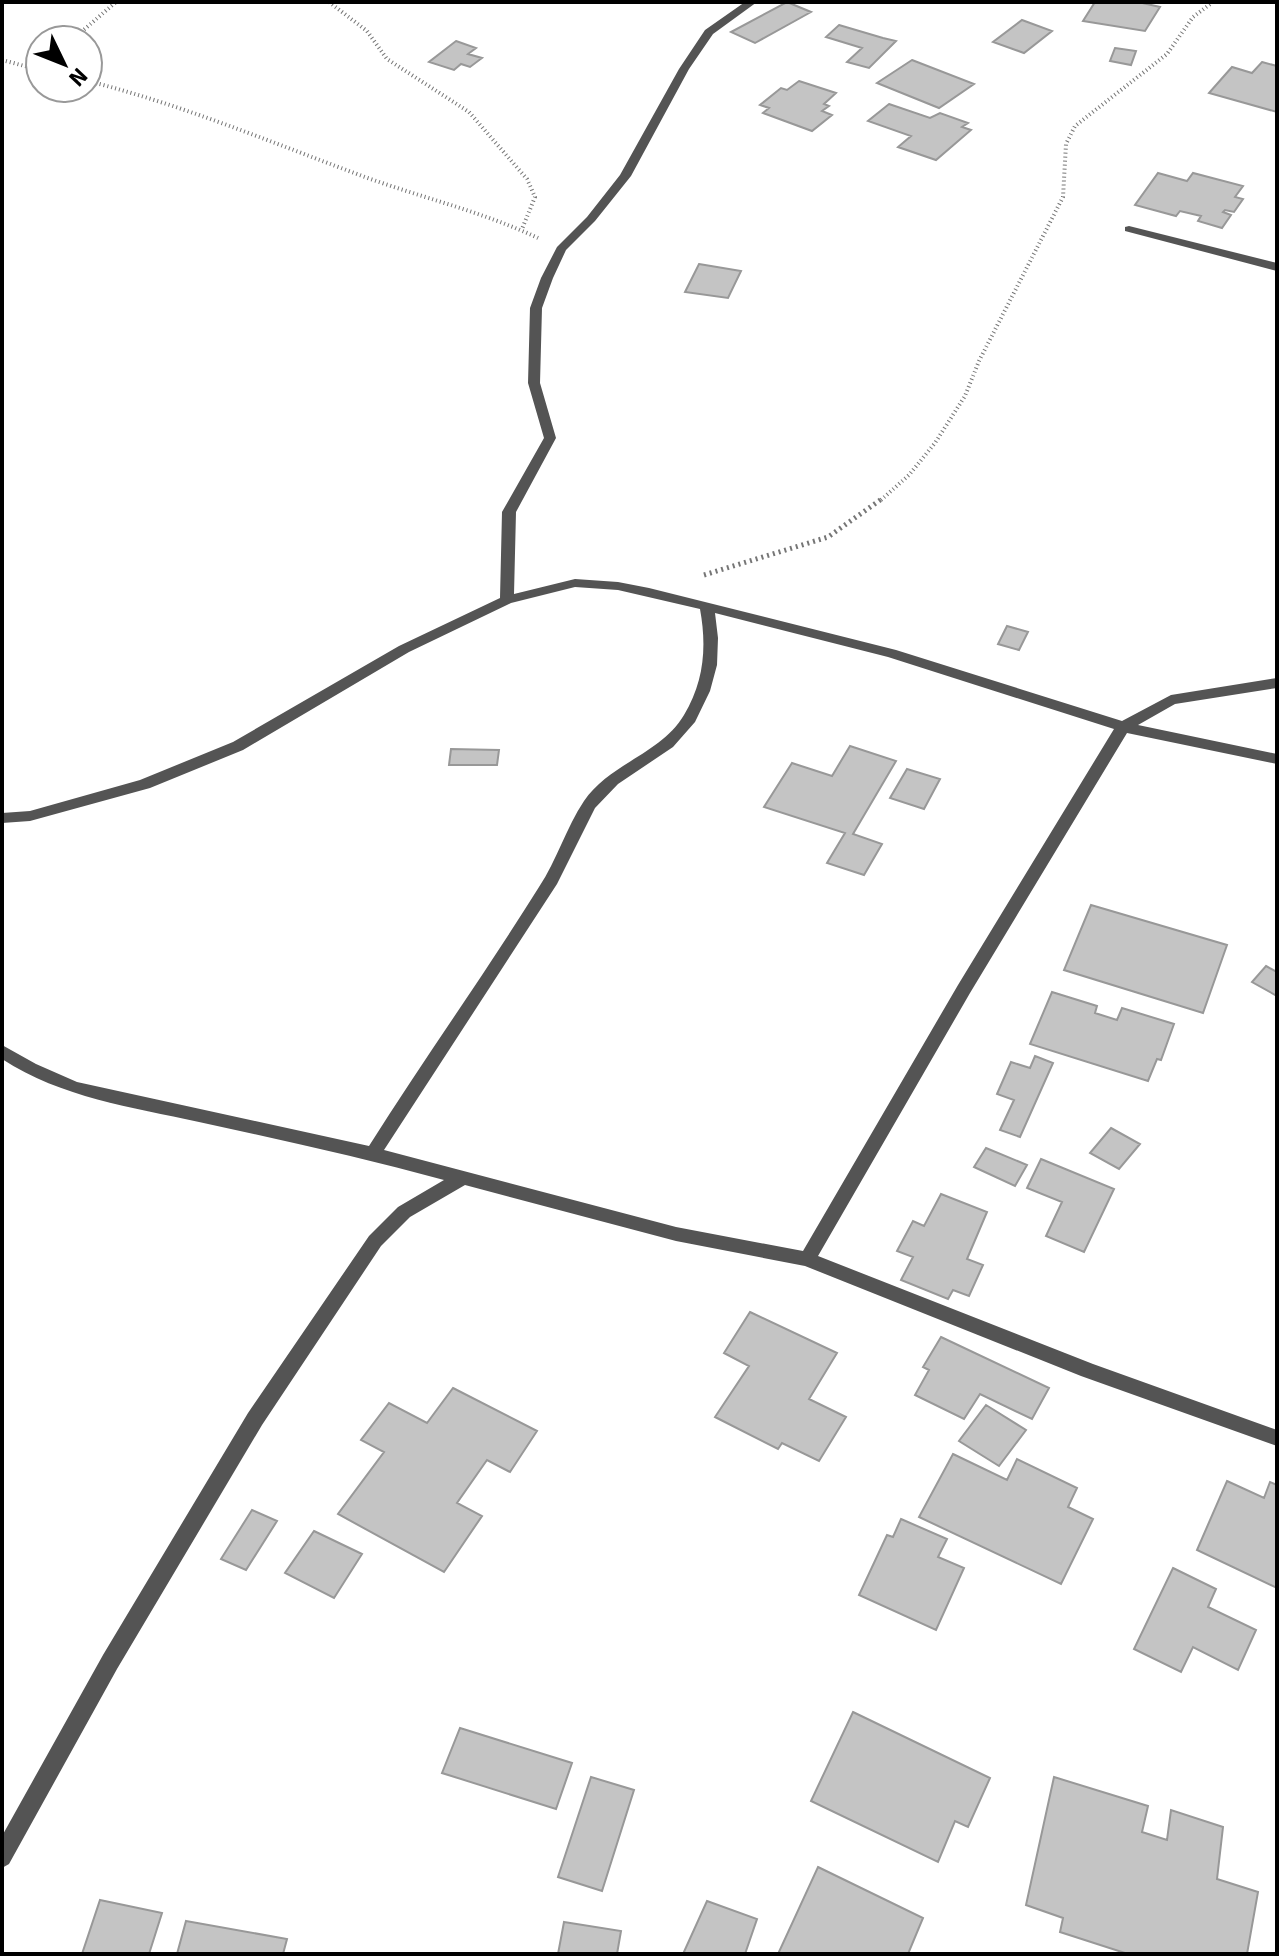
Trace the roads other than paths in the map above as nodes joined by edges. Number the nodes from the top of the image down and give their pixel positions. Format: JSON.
{"nodes":[{"id":1,"x":752,"y":2,"type":"edge"},
{"id":2,"x":1129,"y":229,"type":"dead end"},
{"id":3,"x":1277,"y":267,"type":"edge"},
{"id":4,"x":507,"y":600,"type":"junction"},
{"id":5,"x":707,"y":608,"type":"junction"},
{"id":6,"x":1277,"y":683,"type":"edge"},
{"id":7,"x":1123,"y":727,"type":"junction"},
{"id":8,"x":1277,"y":759,"type":"edge"},
{"id":9,"x":2,"y":818,"type":"edge"},
{"id":10,"x":2,"y":1051,"type":"edge"},
{"id":11,"x":373,"y":1154,"type":"junction"},
{"id":12,"x":462,"y":1179,"type":"junction"},
{"id":13,"x":807,"y":1259,"type":"junction"},
{"id":14,"x":1277,"y":1438,"type":"edge"},
{"id":15,"x":2,"y":1857,"type":"edge"}],
"edges":[{"from":1,"to":4,"type":"street"},
{"from":2,"to":3,"type":"street"},
{"from":4,"to":5,"type":"street"},
{"from":4,"to":9,"type":"street"},
{"from":5,"to":7,"type":"street"},
{"from":5,"to":11,"type":"street"},
{"from":6,"to":7,"type":"street"},
{"from":7,"to":8,"type":"street"},
{"from":7,"to":13,"type":"street"},
{"from":10,"to":11,"type":"street"},
{"from":11,"to":12,"type":"street"},
{"from":12,"to":13,"type":"street"},
{"from":12,"to":15,"type":"street"},
{"from":13,"to":14,"type":"street"}]}
